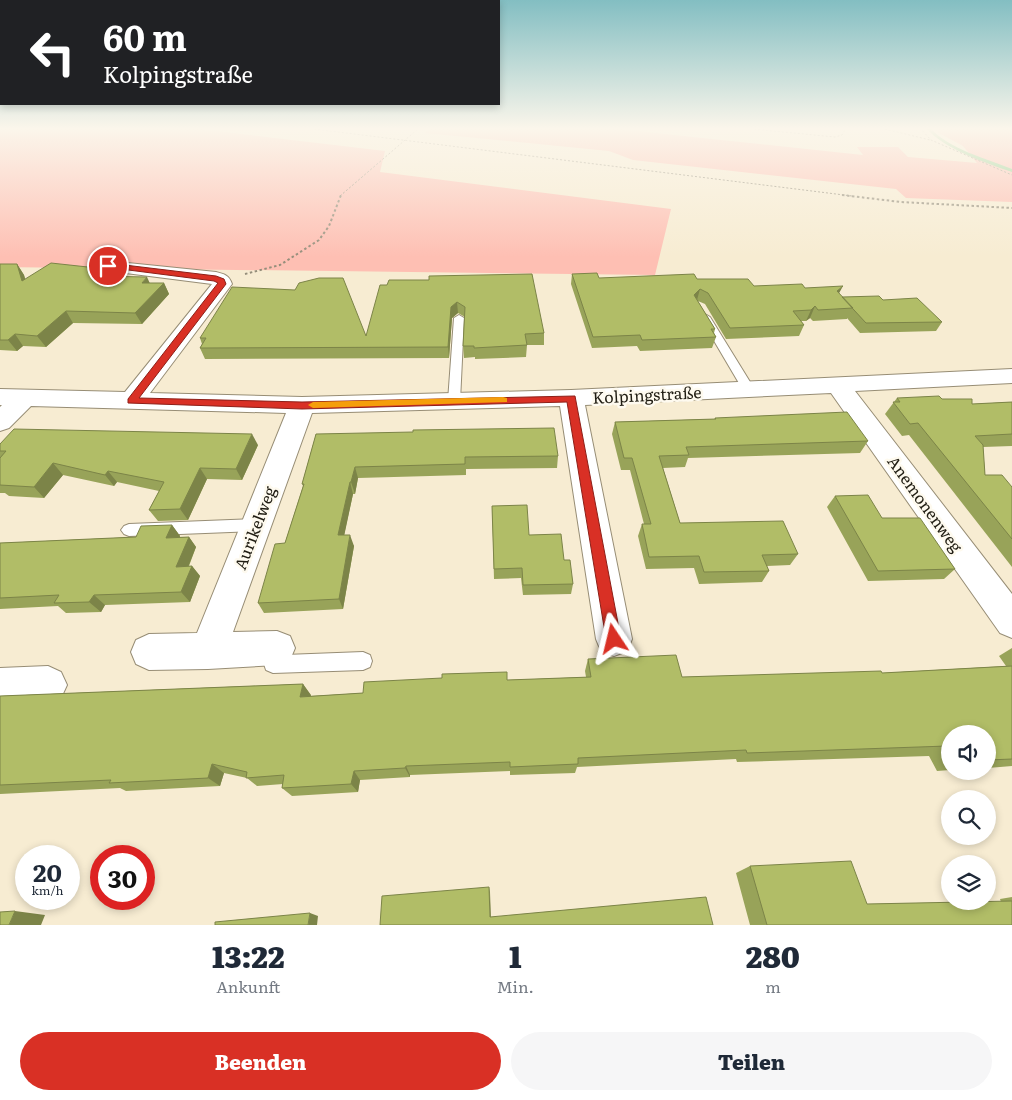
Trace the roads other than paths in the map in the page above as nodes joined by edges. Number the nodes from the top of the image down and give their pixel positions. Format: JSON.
{"nodes":[{"id":1,"x":108,"y":266,"type":"dead end"},
{"id":2,"x":698,"y":305,"type":"edge"},
{"id":3,"x":459,"y":318,"type":"edge"},
{"id":4,"x":1012,"y":376,"type":"edge"},
{"id":5,"x":838,"y":385,"type":"junction"},
{"id":6,"x":748,"y":390,"type":"junction"},
{"id":7,"x":12,"y":397,"type":"edge"},
{"id":8,"x":571,"y":398,"type":"junction"},
{"id":9,"x":131,"y":401,"type":"junction"},
{"id":10,"x":454,"y":401,"type":"junction"},
{"id":11,"x":302,"y":405,"type":"junction"},
{"id":12,"x":0,"y":422,"type":"edge"},
{"id":13,"x":256,"y":525,"type":"junction"},
{"id":14,"x":129,"y":530,"type":"dead end"},
{"id":15,"x":1012,"y":622,"type":"edge"},
{"id":16,"x":614,"y":639,"type":"dead end"},
{"id":17,"x":277,"y":648,"type":"joint"},
{"id":18,"x":148,"y":652,"type":"dead end"},
{"id":19,"x":208,"y":652,"type":"junction"},
{"id":20,"x":363,"y":660,"type":"dead end"},
{"id":21,"x":48,"y":685,"type":"dead end"},
{"id":22,"x":0,"y":687,"type":"edge"}],
"edges":[{"from":1,"to":9,"type":"street"},
{"from":2,"to":6,"type":"lane"},
{"from":3,"to":10,"type":"lane"},
{"from":4,"to":5,"type":"street","name":"Kolpingstraße"},
{"from":5,"to":6,"type":"street","name":"Kolpingstraße"},
{"from":5,"to":15,"type":"street","name":"Anemonenweg"},
{"from":6,"to":8,"type":"street","name":"Kolpingstraße"},
{"from":7,"to":9,"type":"street","name":"Kolpingstraße"},
{"from":7,"to":12,"type":"street"},
{"from":8,"to":10,"type":"street","name":"Kolpingstraße"},
{"from":8,"to":16,"type":"street"},
{"from":9,"to":11,"type":"street","name":"Kolpingstraße"},
{"from":10,"to":11,"type":"street","name":"Kolpingstraße"},
{"from":11,"to":13,"type":"street","name":"Aurikelweg"},
{"from":13,"to":14,"type":"lane"},
{"from":13,"to":19,"type":"street","name":"Aurikelweg"},
{"from":17,"to":19,"type":"street"},
{"from":17,"to":20,"type":"lane"},
{"from":18,"to":19,"type":"street"},
{"from":21,"to":22,"type":"street"}]}
